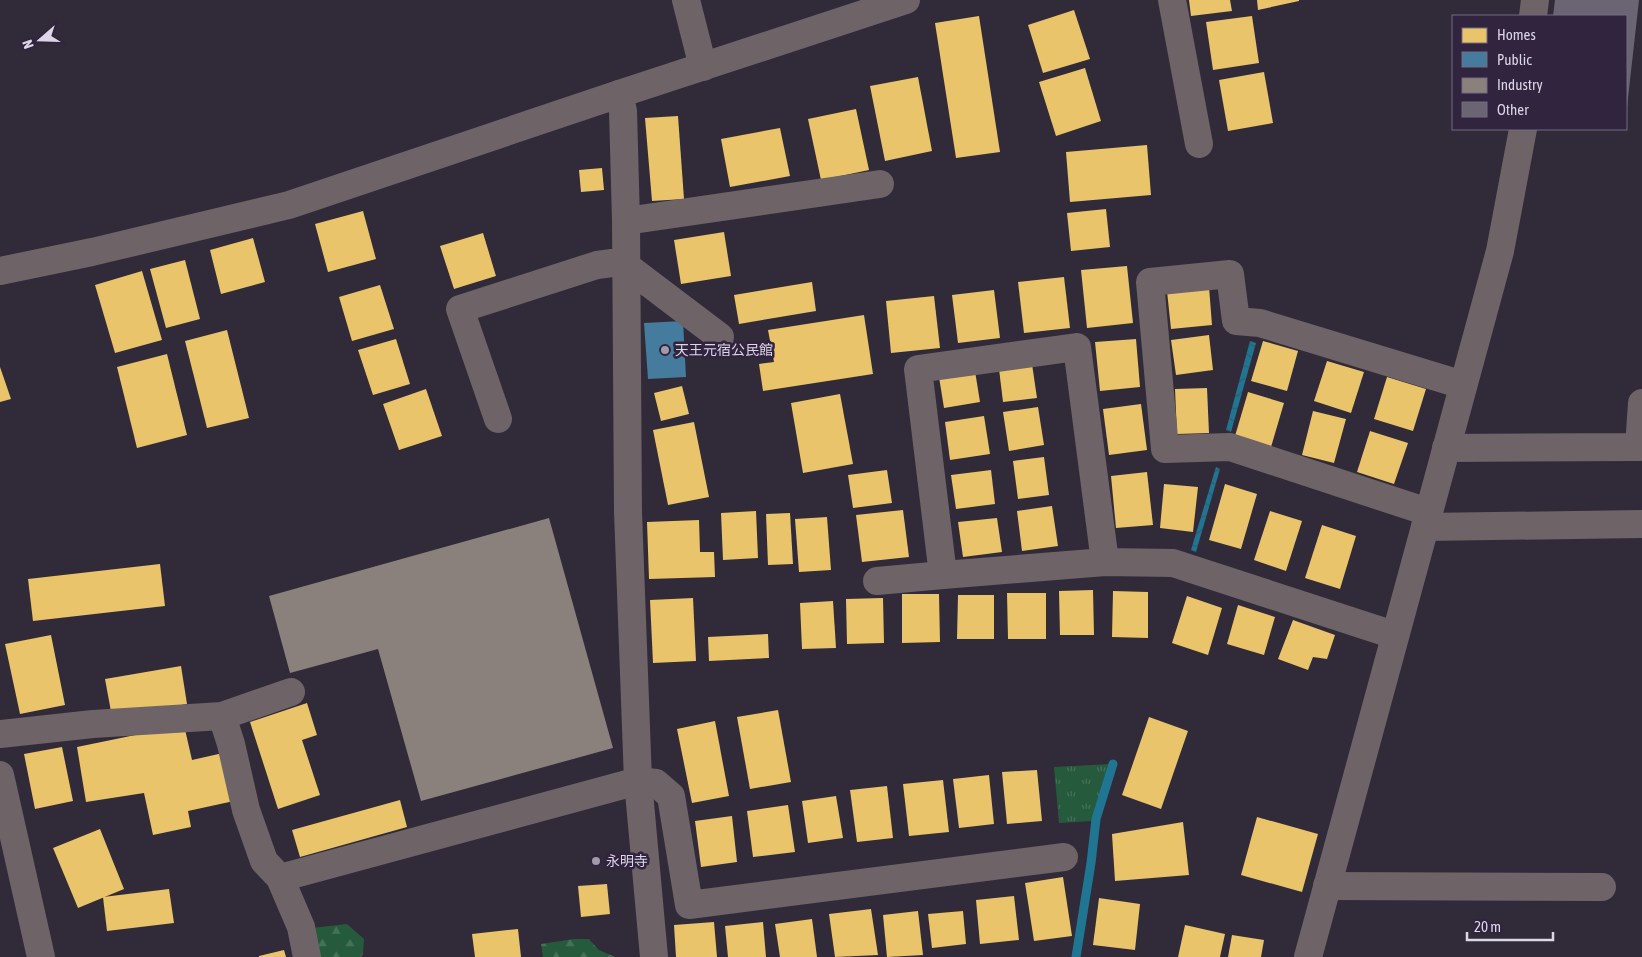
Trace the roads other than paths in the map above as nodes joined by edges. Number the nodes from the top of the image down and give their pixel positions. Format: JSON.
{"nodes":[{"id":1,"x":686,"y":0,"type":"edge"},
{"id":2,"x":906,"y":0,"type":"edge"},
{"id":3,"x":1172,"y":0,"type":"edge"},
{"id":4,"x":1535,"y":0,"type":"edge"},
{"id":5,"x":1533,"y":15,"type":"edge"},
{"id":6,"x":703,"y":67,"type":"junction"},
{"id":7,"x":619,"y":94,"type":"junction"},
{"id":8,"x":1523,"y":130,"type":"edge"},
{"id":9,"x":1199,"y":144,"type":"dead end"},
{"id":10,"x":880,"y":184,"type":"dead end"},
{"id":11,"x":626,"y":221,"type":"junction"},
{"id":12,"x":625,"y":264,"type":"junction"},
{"id":13,"x":0,"y":271,"type":"edge"},
{"id":14,"x":720,"y":337,"type":"dead end"},
{"id":15,"x":1463,"y":385,"type":"junction"},
{"id":16,"x":1642,"y":403,"type":"edge"},
{"id":17,"x":498,"y":419,"type":"dead end"},
{"id":18,"x":1446,"y":448,"type":"junction"},
{"id":19,"x":1427,"y":519,"type":"junction"},
{"id":20,"x":1642,"y":524,"type":"edge"},
{"id":21,"x":1105,"y":562,"type":"junction"},
{"id":22,"x":943,"y":575,"type":"junction"},
{"id":23,"x":877,"y":580,"type":"dead end"},
{"id":24,"x":1394,"y":635,"type":"junction"},
{"id":25,"x":291,"y":692,"type":"dead end"},
{"id":26,"x":222,"y":716,"type":"junction"},
{"id":27,"x":0,"y":734,"type":"edge"},
{"id":28,"x":0,"y":775,"type":"edge"},
{"id":29,"x":638,"y":781,"type":"junction"},
{"id":30,"x":1064,"y":857,"type":"dead end"},
{"id":31,"x":280,"y":878,"type":"junction"},
{"id":32,"x":1327,"y":886,"type":"junction"},
{"id":33,"x":1602,"y":888,"type":"dead end"},
{"id":34,"x":41,"y":957,"type":"edge"},
{"id":35,"x":307,"y":957,"type":"edge"},
{"id":36,"x":654,"y":957,"type":"edge"},
{"id":37,"x":1308,"y":957,"type":"edge"}],
"edges":[{"from":1,"to":6,"type":"street"},
{"from":2,"to":6,"type":"street"},
{"from":3,"to":9,"type":"street"},
{"from":4,"to":5,"type":"street"},
{"from":6,"to":7,"type":"street"},
{"from":7,"to":11,"type":"street"},
{"from":7,"to":13,"type":"street"},
{"from":8,"to":15,"type":"street"},
{"from":10,"to":11,"type":"street"},
{"from":11,"to":12,"type":"street"},
{"from":12,"to":14,"type":"street"},
{"from":12,"to":17,"type":"street"},
{"from":12,"to":29,"type":"street"},
{"from":15,"to":18,"type":"street"},
{"from":15,"to":19,"type":"street"},
{"from":16,"to":18,"type":"street"},
{"from":18,"to":19,"type":"street"},
{"from":19,"to":20,"type":"street"},
{"from":19,"to":24,"type":"street"},
{"from":21,"to":22,"type":"street"},
{"from":21,"to":22,"type":"street"},
{"from":21,"to":24,"type":"street"},
{"from":22,"to":23,"type":"street"},
{"from":24,"to":32,"type":"street"},
{"from":25,"to":26,"type":"street"},
{"from":26,"to":27,"type":"street"},
{"from":26,"to":31,"type":"street"},
{"from":28,"to":34,"type":"street"},
{"from":29,"to":30,"type":"street"},
{"from":29,"to":31,"type":"street"},
{"from":29,"to":36,"type":"street"},
{"from":31,"to":35,"type":"street"},
{"from":32,"to":33,"type":"street"},
{"from":32,"to":37,"type":"street"}]}
